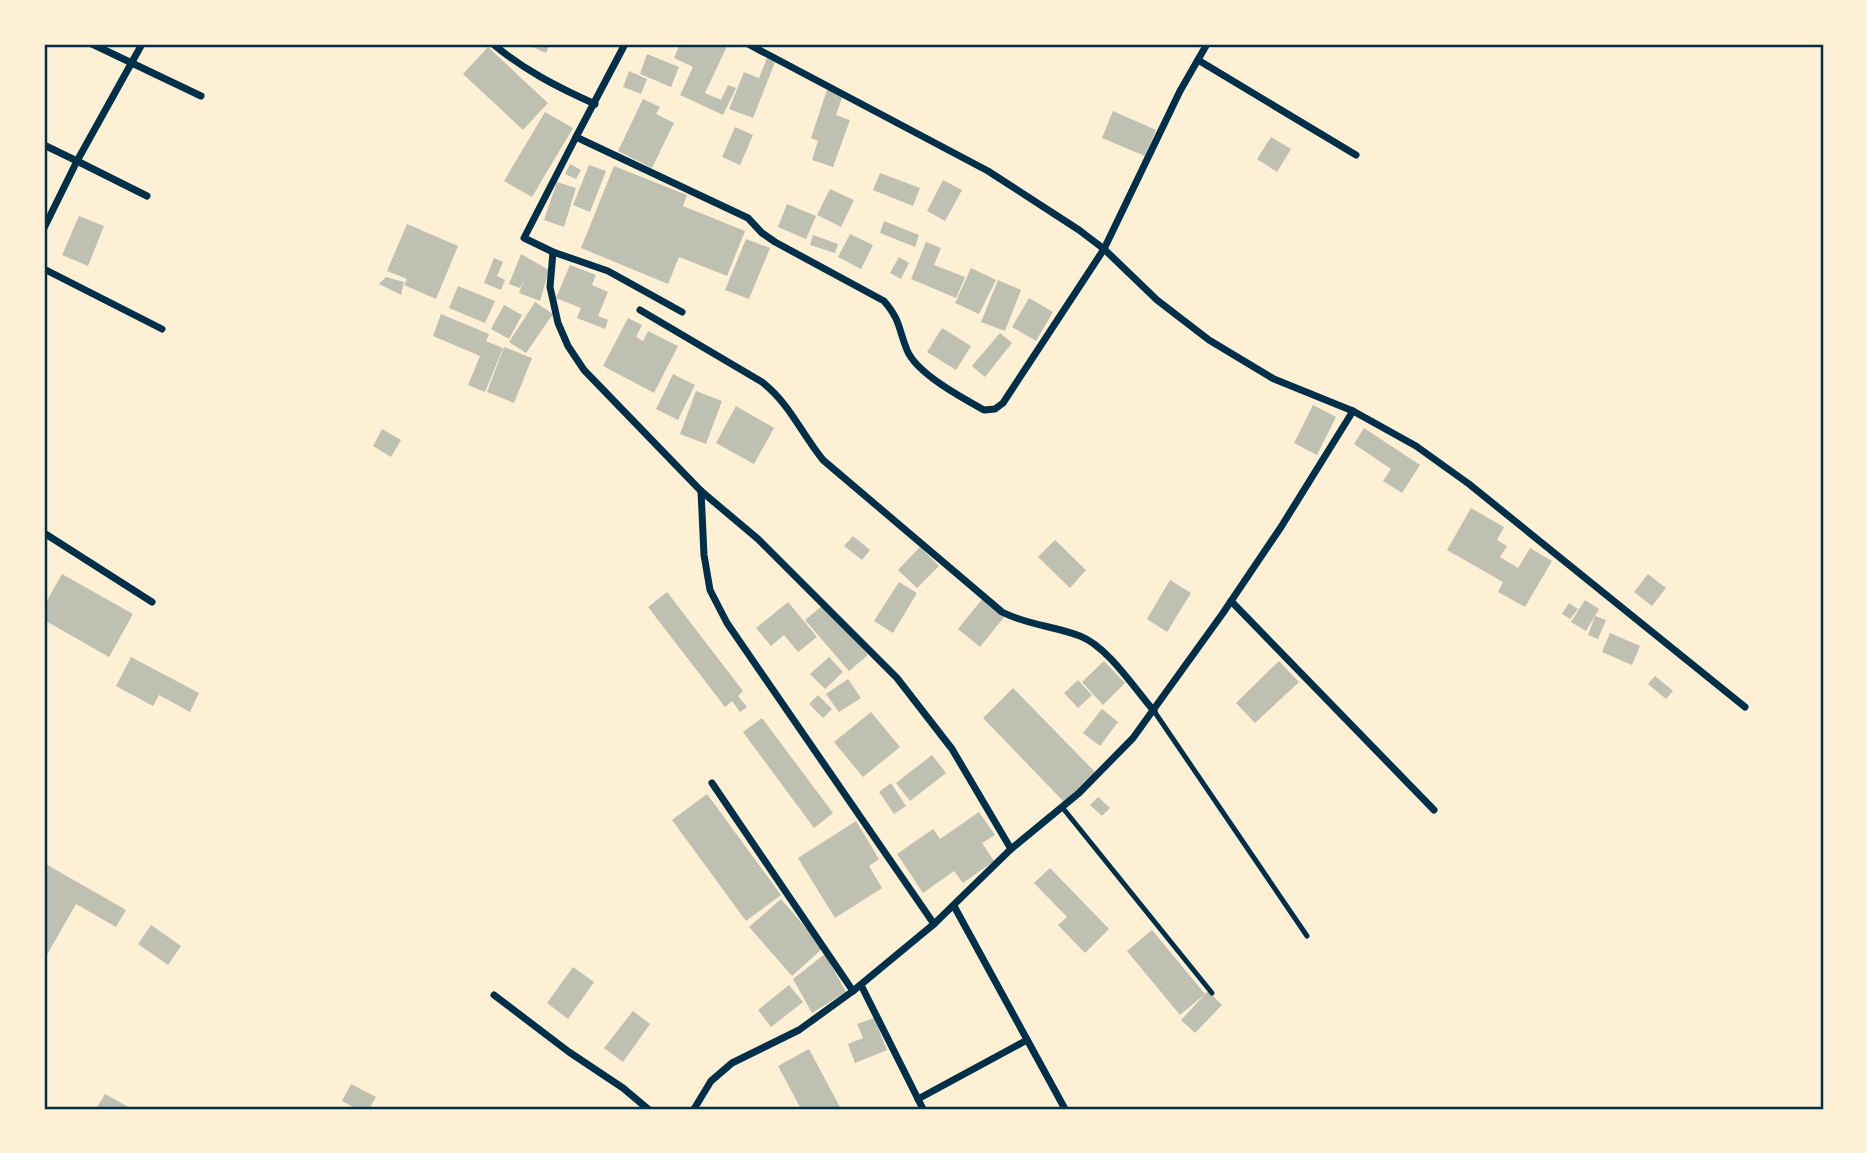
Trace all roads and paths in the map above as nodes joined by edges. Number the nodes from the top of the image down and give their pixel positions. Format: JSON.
{"nodes":[{"id":1,"x":92,"y":44,"type":"edge"},
{"id":2,"x":142,"y":44,"type":"edge"},
{"id":3,"x":493,"y":44,"type":"edge"},
{"id":4,"x":625,"y":44,"type":"edge"},
{"id":5,"x":748,"y":44,"type":"edge"},
{"id":6,"x":1208,"y":44,"type":"edge"},
{"id":7,"x":1198,"y":60,"type":"junction"},
{"id":8,"x":131,"y":63,"type":"junction"},
{"id":9,"x":201,"y":96,"type":"dead end"},
{"id":10,"x":595,"y":104,"type":"junction"},
{"id":11,"x":576,"y":137,"type":"junction"},
{"id":12,"x":44,"y":145,"type":"edge"},
{"id":13,"x":1356,"y":155,"type":"dead end"},
{"id":14,"x":78,"y":162,"type":"junction"},
{"id":15,"x":147,"y":196,"type":"dead end"},
{"id":16,"x":44,"y":228,"type":"edge"},
{"id":17,"x":1104,"y":250,"type":"junction"},
{"id":18,"x":553,"y":252,"type":"junction"},
{"id":19,"x":44,"y":269,"type":"edge"},
{"id":20,"x":640,"y":310,"type":"dead end"},
{"id":21,"x":682,"y":312,"type":"dead end"},
{"id":22,"x":162,"y":328,"type":"dead end"},
{"id":23,"x":1353,"y":411,"type":"junction"},
{"id":24,"x":701,"y":491,"type":"junction"},
{"id":25,"x":44,"y":533,"type":"edge"},
{"id":26,"x":152,"y":601,"type":"dead end"},
{"id":27,"x":1231,"y":601,"type":"junction"},
{"id":28,"x":1745,"y":707,"type":"dead end"},
{"id":29,"x":1154,"y":710,"type":"junction"},
{"id":30,"x":712,"y":783,"type":"dead end"},
{"id":31,"x":1062,"y":807,"type":"junction"},
{"id":32,"x":1434,"y":810,"type":"dead end"},
{"id":33,"x":1011,"y":849,"type":"junction"},
{"id":34,"x":954,"y":906,"type":"junction"},
{"id":35,"x":933,"y":924,"type":"junction"},
{"id":36,"x":1307,"y":936,"type":"dead end"},
{"id":37,"x":861,"y":985,"type":"junction"},
{"id":38,"x":853,"y":991,"type":"junction"},
{"id":39,"x":1212,"y":993,"type":"dead end"},
{"id":40,"x":494,"y":995,"type":"dead end"},
{"id":41,"x":1027,"y":1040,"type":"junction"},
{"id":42,"x":918,"y":1099,"type":"junction"},
{"id":43,"x":648,"y":1109,"type":"edge"},
{"id":44,"x":694,"y":1109,"type":"edge"},
{"id":45,"x":923,"y":1109,"type":"edge"},
{"id":46,"x":1065,"y":1109,"type":"edge"}],
"edges":[{"from":1,"to":8,"type":"street"},
{"from":2,"to":8,"type":"street"},
{"from":3,"to":10,"type":"street"},
{"from":4,"to":10,"type":"street"},
{"from":5,"to":17,"type":"street"},
{"from":6,"to":7,"type":"street"},
{"from":7,"to":13,"type":"street"},
{"from":7,"to":17,"type":"street"},
{"from":8,"to":9,"type":"street"},
{"from":8,"to":14,"type":"street"},
{"from":10,"to":11,"type":"street"},
{"from":11,"to":17,"type":"street"},
{"from":11,"to":18,"type":"street"},
{"from":12,"to":14,"type":"street"},
{"from":14,"to":15,"type":"street"},
{"from":14,"to":16,"type":"street"},
{"from":17,"to":23,"type":"street"},
{"from":18,"to":21,"type":"street"},
{"from":18,"to":24,"type":"street"},
{"from":19,"to":22,"type":"street"},
{"from":20,"to":29,"type":"street"},
{"from":23,"to":27,"type":"street"},
{"from":23,"to":28,"type":"street"},
{"from":24,"to":33,"type":"street"},
{"from":24,"to":35,"type":"street"},
{"from":25,"to":26,"type":"street"},
{"from":27,"to":29,"type":"street"},
{"from":27,"to":32,"type":"street"},
{"from":29,"to":31,"type":"street"},
{"from":29,"to":36,"type":"lane"},
{"from":30,"to":38,"type":"street"},
{"from":31,"to":33,"type":"street"},
{"from":31,"to":39,"type":"lane"},
{"from":33,"to":34,"type":"street"},
{"from":34,"to":35,"type":"street"},
{"from":34,"to":41,"type":"street"},
{"from":35,"to":37,"type":"street"},
{"from":37,"to":38,"type":"street"},
{"from":37,"to":42,"type":"street"},
{"from":38,"to":44,"type":"street"},
{"from":40,"to":43,"type":"street"},
{"from":41,"to":42,"type":"street"},
{"from":41,"to":46,"type":"street"},
{"from":42,"to":45,"type":"street"}]}
